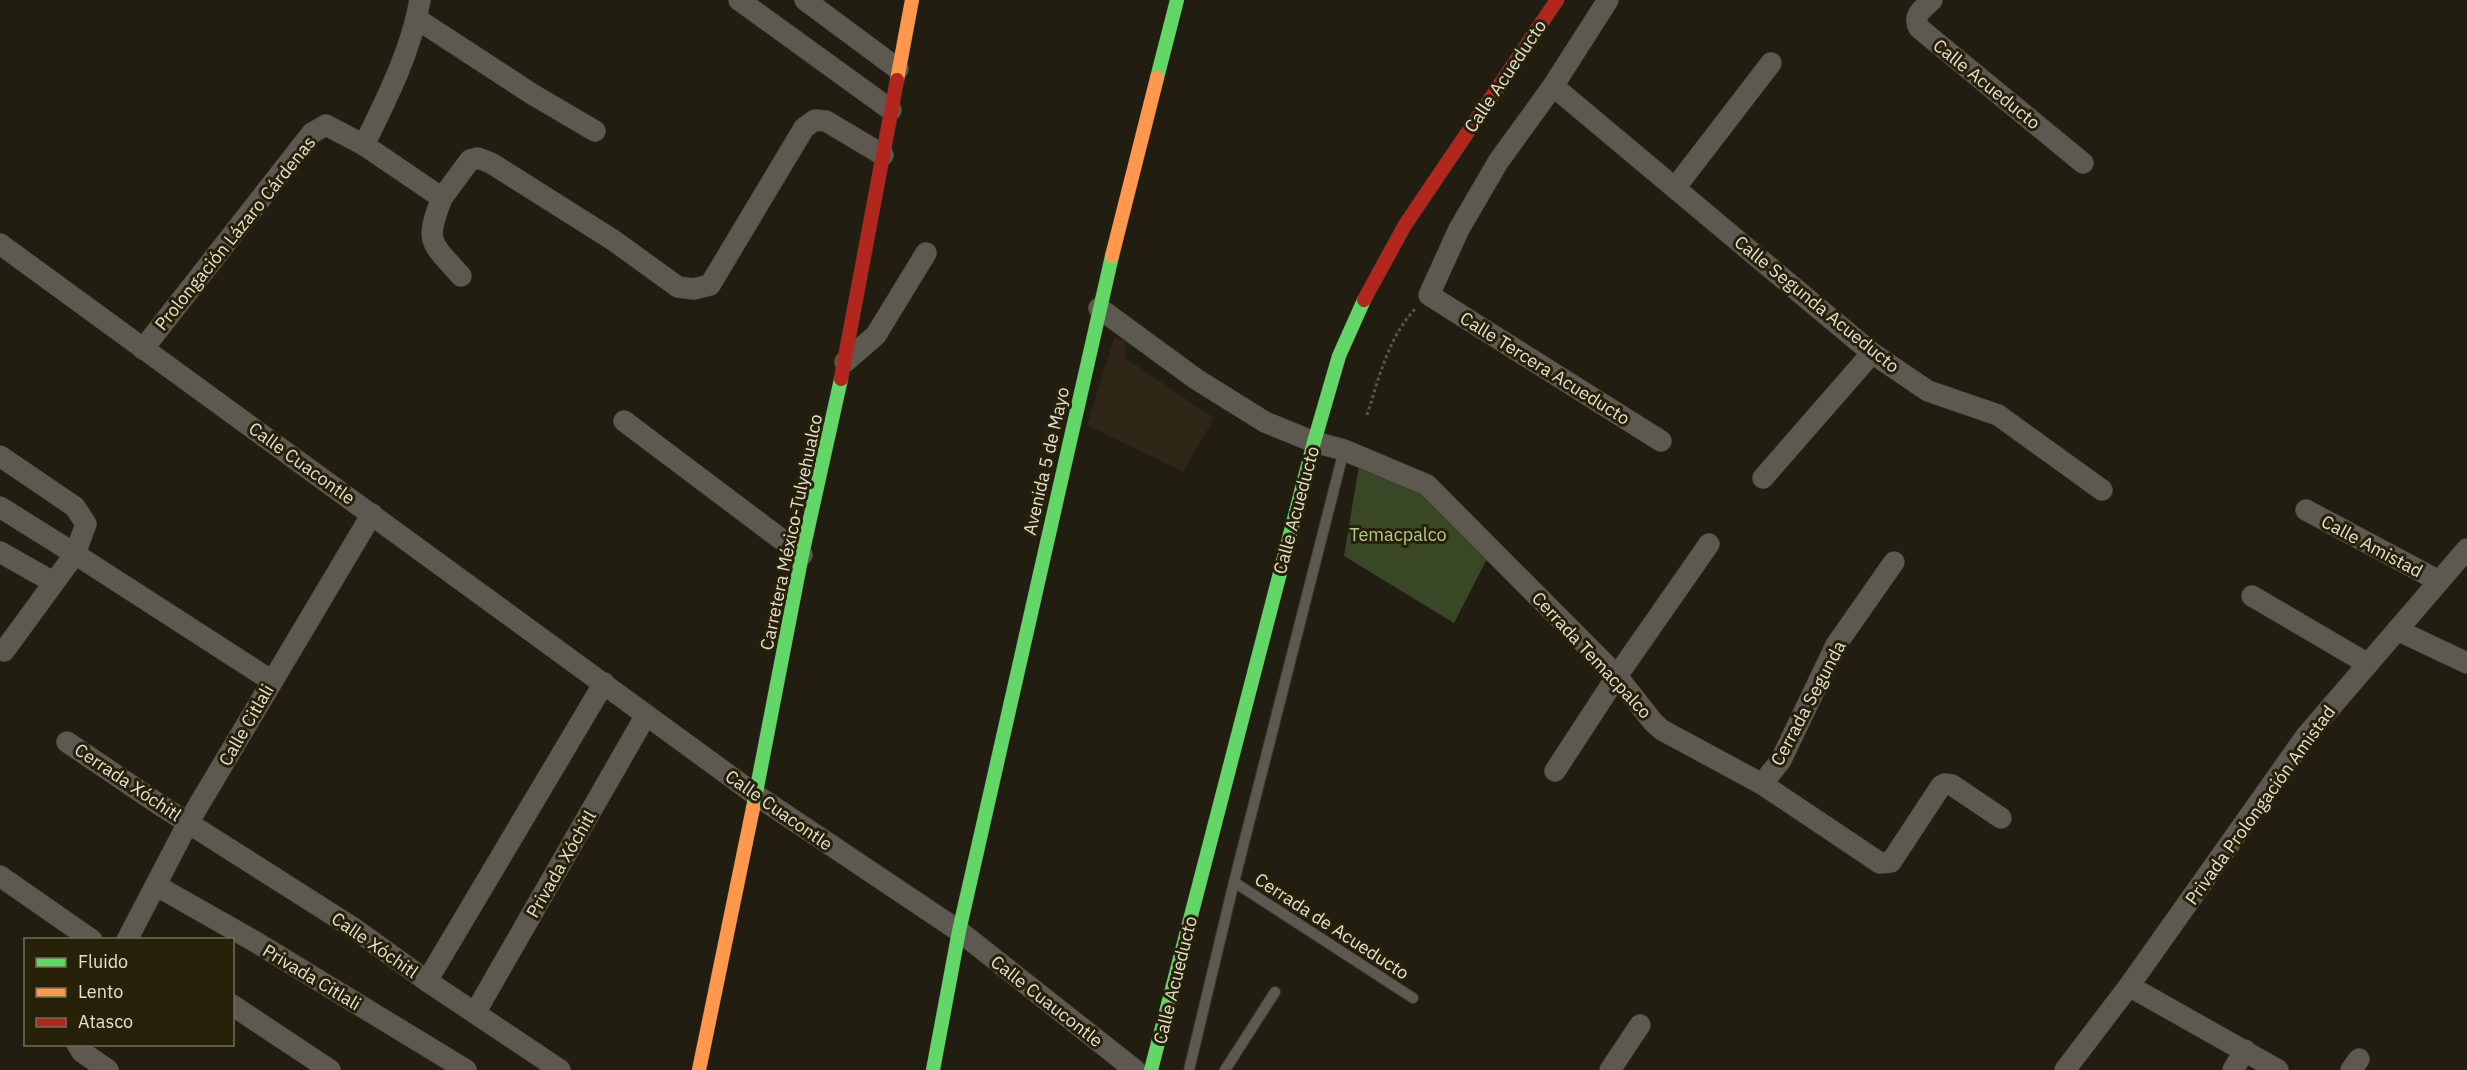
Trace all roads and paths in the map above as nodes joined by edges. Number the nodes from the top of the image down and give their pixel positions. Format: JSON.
{"nodes":[{"id":1,"x":739,"y":0,"type":"edge"},
{"id":2,"x":805,"y":0,"type":"edge"},
{"id":3,"x":912,"y":0,"type":"edge"},
{"id":4,"x":1177,"y":0,"type":"edge"},
{"id":5,"x":1557,"y":0,"type":"edge"},
{"id":6,"x":1608,"y":0,"type":"edge"},
{"id":7,"x":1932,"y":0,"type":"edge"},
{"id":8,"x":418,"y":9,"type":"edge"},
{"id":9,"x":1772,"y":63,"type":"dead end"},
{"id":10,"x":898,"y":69,"type":"junction"},
{"id":11,"x":1553,"y":86,"type":"junction"},
{"id":12,"x":891,"y":110,"type":"junction"},
{"id":13,"x":596,"y":131,"type":"dead end"},
{"id":14,"x":364,"y":145,"type":"junction"},
{"id":15,"x":883,"y":155,"type":"junction"},
{"id":16,"x":2083,"y":163,"type":"dead end"},
{"id":17,"x":1676,"y":188,"type":"junction"},
{"id":18,"x":442,"y":198,"type":"junction"},
{"id":19,"x":0,"y":244,"type":"edge"},
{"id":20,"x":926,"y":253,"type":"dead end"},
{"id":21,"x":461,"y":276,"type":"dead end"},
{"id":22,"x":1429,"y":295,"type":"junction"},
{"id":23,"x":1099,"y":308,"type":"junction"},
{"id":24,"x":143,"y":349,"type":"junction"},
{"id":25,"x":1872,"y":353,"type":"junction"},
{"id":26,"x":845,"y":363,"type":"junction"},
{"id":27,"x":1367,"y":415,"type":"dead end"},
{"id":28,"x":624,"y":421,"type":"dead end"},
{"id":29,"x":1661,"y":441,"type":"dead end"},
{"id":30,"x":1314,"y":442,"type":"junction"},
{"id":31,"x":1344,"y":450,"type":"junction"},
{"id":32,"x":0,"y":456,"type":"edge"},
{"id":33,"x":1763,"y":478,"type":"dead end"},
{"id":34,"x":2102,"y":490,"type":"dead end"},
{"id":35,"x":0,"y":507,"type":"edge"},
{"id":36,"x":2306,"y":510,"type":"dead end"},
{"id":37,"x":372,"y":514,"type":"junction"},
{"id":38,"x":1709,"y":544,"type":"dead end"},
{"id":39,"x":0,"y":552,"type":"edge"},
{"id":40,"x":75,"y":554,"type":"junction"},
{"id":41,"x":802,"y":555,"type":"junction"},
{"id":42,"x":2465,"y":555,"type":"edge"},
{"id":43,"x":1894,"y":562,"type":"dead end"},
{"id":44,"x":2439,"y":581,"type":"junction"},
{"id":45,"x":53,"y":582,"type":"junction"},
{"id":46,"x":2252,"y":596,"type":"dead end"},
{"id":47,"x":2397,"y":630,"type":"junction"},
{"id":48,"x":4,"y":651,"type":"dead end"},
{"id":49,"x":2467,"y":663,"type":"edge"},
{"id":50,"x":2368,"y":664,"type":"junction"},
{"id":51,"x":1617,"y":676,"type":"junction"},
{"id":52,"x":272,"y":681,"type":"junction"},
{"id":53,"x":604,"y":683,"type":"junction"},
{"id":54,"x":646,"y":715,"type":"junction"},
{"id":55,"x":67,"y":742,"type":"dead end"},
{"id":56,"x":1556,"y":771,"type":"dead end"},
{"id":57,"x":1762,"y":784,"type":"junction"},
{"id":58,"x":756,"y":795,"type":"junction"},
{"id":59,"x":2001,"y":818,"type":"dead end"},
{"id":60,"x":188,"y":823,"type":"junction"},
{"id":61,"x":0,"y":876,"type":"edge"},
{"id":62,"x":1234,"y":882,"type":"junction"},
{"id":63,"x":157,"y":886,"type":"junction"},
{"id":64,"x":959,"y":931,"type":"junction"},
{"id":65,"x":91,"y":938,"type":"edge"},
{"id":66,"x":131,"y":938,"type":"edge"},
{"id":67,"x":427,"y":981,"type":"junction"},
{"id":68,"x":2129,"y":986,"type":"junction"},
{"id":69,"x":1275,"y":992,"type":"dead end"},
{"id":70,"x":1413,"y":998,"type":"dead end"},
{"id":71,"x":234,"y":1006,"type":"edge"},
{"id":72,"x":475,"y":1013,"type":"junction"},
{"id":73,"x":1640,"y":1025,"type":"dead end"},
{"id":74,"x":78,"y":1046,"type":"edge"},
{"id":75,"x":2245,"y":1050,"type":"junction"},
{"id":76,"x":108,"y":1070,"type":"edge"},
{"id":77,"x":330,"y":1070,"type":"edge"},
{"id":78,"x":466,"y":1070,"type":"edge"},
{"id":79,"x":560,"y":1070,"type":"edge"},
{"id":80,"x":699,"y":1070,"type":"edge"},
{"id":81,"x":933,"y":1070,"type":"edge"},
{"id":82,"x":1135,"y":1070,"type":"edge"},
{"id":83,"x":1151,"y":1070,"type":"edge"},
{"id":84,"x":1189,"y":1070,"type":"edge"},
{"id":85,"x":1226,"y":1070,"type":"edge"},
{"id":86,"x":1610,"y":1070,"type":"edge"},
{"id":87,"x":2065,"y":1070,"type":"edge"},
{"id":88,"x":2233,"y":1070,"type":"edge"},
{"id":89,"x":2278,"y":1070,"type":"edge"}],
"edges":[{"from":1,"to":12,"type":"street"},
{"from":2,"to":10,"type":"street"},
{"from":3,"to":10,"type":"main road","name":"Carretera México-Tulyehualco"},
{"from":4,"to":23,"type":"main road","name":"Avenida 5 de Mayo"},
{"from":5,"to":30,"type":"main road","name":"Calle Acueducto"},
{"from":6,"to":11,"type":"street"},
{"from":7,"to":16,"type":"street","name":"Calle Acueducto"},
{"from":8,"to":13,"type":"street"},
{"from":8,"to":14,"type":"street"},
{"from":9,"to":17,"type":"street"},
{"from":10,"to":12,"type":"main road","name":"Carretera México-Tulyehualco"},
{"from":11,"to":17,"type":"street","name":"Calle Segunda Acueducto"},
{"from":11,"to":22,"type":"street"},
{"from":12,"to":15,"type":"main road","name":"Carretera México-Tulyehualco"},
{"from":14,"to":18,"type":"street"},
{"from":14,"to":24,"type":"street","name":"Prolongación Lázaro Cárdenas"},
{"from":15,"to":18,"type":"street"},
{"from":15,"to":26,"type":"main road","name":"Carretera México-Tulyehualco"},
{"from":17,"to":25,"type":"street","name":"Calle Segunda Acueducto"},
{"from":18,"to":21,"type":"street"},
{"from":19,"to":24,"type":"street","name":"Calle Cuacontle"},
{"from":20,"to":26,"type":"street"},
{"from":22,"to":27,"type":"path"},
{"from":22,"to":29,"type":"street","name":"Calle Tercera Acueducto"},
{"from":23,"to":30,"type":"street","name":"Cerrada Temacpalco"},
{"from":23,"to":64,"type":"main road","name":"Avenida 5 de Mayo"},
{"from":24,"to":37,"type":"street","name":"Calle Cuacontle"},
{"from":25,"to":33,"type":"street"},
{"from":25,"to":34,"type":"street","name":"Calle Segunda Acueducto"},
{"from":26,"to":41,"type":"main road","name":"Carretera México-Tulyehualco"},
{"from":28,"to":41,"type":"street"},
{"from":30,"to":31,"type":"street","name":"Cerrada Temacpalco"},
{"from":30,"to":83,"type":"main road","name":"Calle Acueducto"},
{"from":31,"to":51,"type":"street","name":"Cerrada Temacpalco"},
{"from":31,"to":62,"type":"lane","name":"Calle Acueducto"},
{"from":32,"to":40,"type":"street"},
{"from":35,"to":40,"type":"street"},
{"from":36,"to":44,"type":"street","name":"Calle Amistad"},
{"from":37,"to":52,"type":"street","name":"Calle Citlali"},
{"from":37,"to":53,"type":"street","name":"Calle Cuacontle"},
{"from":38,"to":51,"type":"street"},
{"from":39,"to":45,"type":"street"},
{"from":40,"to":45,"type":"street"},
{"from":40,"to":52,"type":"street"},
{"from":41,"to":58,"type":"main road","name":"Carretera México-Tulyehualco"},
{"from":42,"to":44,"type":"street","name":"Privada Prolongación Amistad"},
{"from":43,"to":57,"type":"street","name":"Cerrada Segunda"},
{"from":44,"to":47,"type":"street","name":"Privada Prolongación Amistad"},
{"from":45,"to":48,"type":"street"},
{"from":46,"to":50,"type":"street"},
{"from":47,"to":49,"type":"street"},
{"from":47,"to":50,"type":"street","name":"Privada Prolongación Amistad"},
{"from":50,"to":68,"type":"street","name":"Privada Prolongación Amistad"},
{"from":51,"to":56,"type":"street"},
{"from":51,"to":57,"type":"street","name":"Cerrada Temacpalco"},
{"from":52,"to":60,"type":"street","name":"Calle Citlali"},
{"from":53,"to":54,"type":"street","name":"Calle Cuacontle"},
{"from":53,"to":67,"type":"street"},
{"from":54,"to":58,"type":"street","name":"Calle Cuacontle"},
{"from":54,"to":72,"type":"street","name":"Privada Xóchitl"},
{"from":55,"to":60,"type":"street","name":"Cerrada Xóchitl"},
{"from":57,"to":59,"type":"street","name":"Cerrada Temacpalco"},
{"from":58,"to":64,"type":"street","name":"Calle Cuacontle"},
{"from":58,"to":80,"type":"main road","name":"Carretera México-Tulyehualco"},
{"from":60,"to":63,"type":"street","name":"Calle Citlali"},
{"from":60,"to":67,"type":"street","name":"Calle Xóchitl"},
{"from":61,"to":65,"type":"street"},
{"from":62,"to":70,"type":"lane","name":"Cerrada de Acueducto"},
{"from":62,"to":84,"type":"lane","name":"Calle Acueducto"},
{"from":63,"to":66,"type":"street","name":"Calle Citlali"},
{"from":63,"to":78,"type":"street","name":"Privada Citlali"},
{"from":64,"to":81,"type":"main road","name":"Avenida 5 de Mayo"},
{"from":64,"to":82,"type":"street","name":"Calle Cuaucontle"},
{"from":67,"to":72,"type":"street","name":"Calle Xóchitl"},
{"from":68,"to":75,"type":"street"},
{"from":68,"to":87,"type":"street","name":"Privada Prolongación Amistad"},
{"from":69,"to":85,"type":"lane"},
{"from":71,"to":77,"type":"street"},
{"from":72,"to":79,"type":"street","name":"Calle Xóchitl"},
{"from":73,"to":86,"type":"street"},
{"from":74,"to":76,"type":"street"},
{"from":75,"to":88,"type":"street"},
{"from":75,"to":89,"type":"street"}]}
